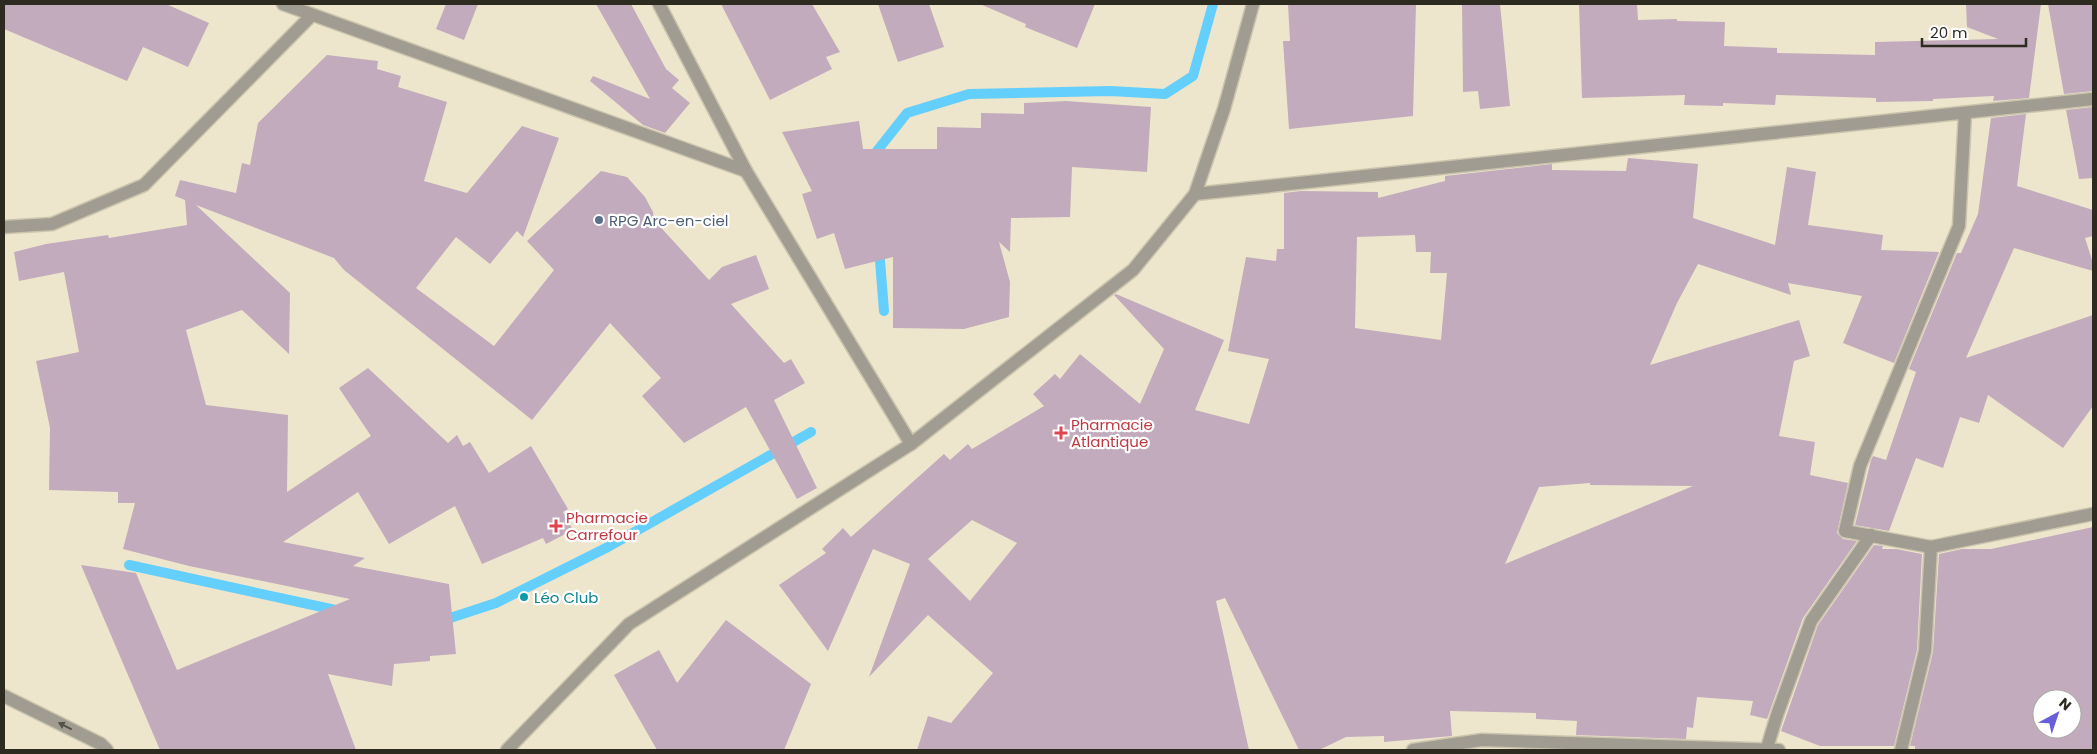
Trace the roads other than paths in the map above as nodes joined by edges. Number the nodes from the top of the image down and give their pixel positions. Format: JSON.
{"nodes":[{"id":1,"x":283,"y":4,"type":"edge"},
{"id":2,"x":659,"y":4,"type":"edge"},
{"id":3,"x":1253,"y":4,"type":"edge"},
{"id":4,"x":312,"y":15,"type":"junction"},
{"id":5,"x":2093,"y":99,"type":"edge"},
{"id":6,"x":1965,"y":113,"type":"junction"},
{"id":7,"x":746,"y":171,"type":"junction"},
{"id":8,"x":1195,"y":194,"type":"junction"},
{"id":9,"x":4,"y":227,"type":"edge"},
{"id":10,"x":911,"y":444,"type":"junction"},
{"id":11,"x":2093,"y":514,"type":"edge"},
{"id":12,"x":1871,"y":535,"type":"junction"},
{"id":13,"x":1931,"y":547,"type":"junction"},
{"id":14,"x":4,"y":696,"type":"edge"},
{"id":15,"x":1773,"y":749,"type":"edge"},
{"id":16,"x":107,"y":750,"type":"edge"},
{"id":17,"x":506,"y":750,"type":"edge"},
{"id":18,"x":1414,"y":750,"type":"edge"},
{"id":19,"x":1901,"y":750,"type":"edge"}],
"edges":[{"from":1,"to":4,"type":"street"},
{"from":2,"to":7,"type":"street"},
{"from":3,"to":8,"type":"street"},
{"from":4,"to":7,"type":"street"},
{"from":4,"to":9,"type":"street"},
{"from":5,"to":6,"type":"street"},
{"from":6,"to":8,"type":"street"},
{"from":6,"to":12,"type":"street"},
{"from":7,"to":10,"type":"street"},
{"from":8,"to":10,"type":"street"},
{"from":10,"to":17,"type":"street"},
{"from":11,"to":13,"type":"street"},
{"from":12,"to":13,"type":"street"},
{"from":12,"to":15,"type":"street"},
{"from":13,"to":19,"type":"street"},
{"from":16,"to":14,"type":"street","one_way":true},
{"from":15,"to":18,"type":"street"}]}
